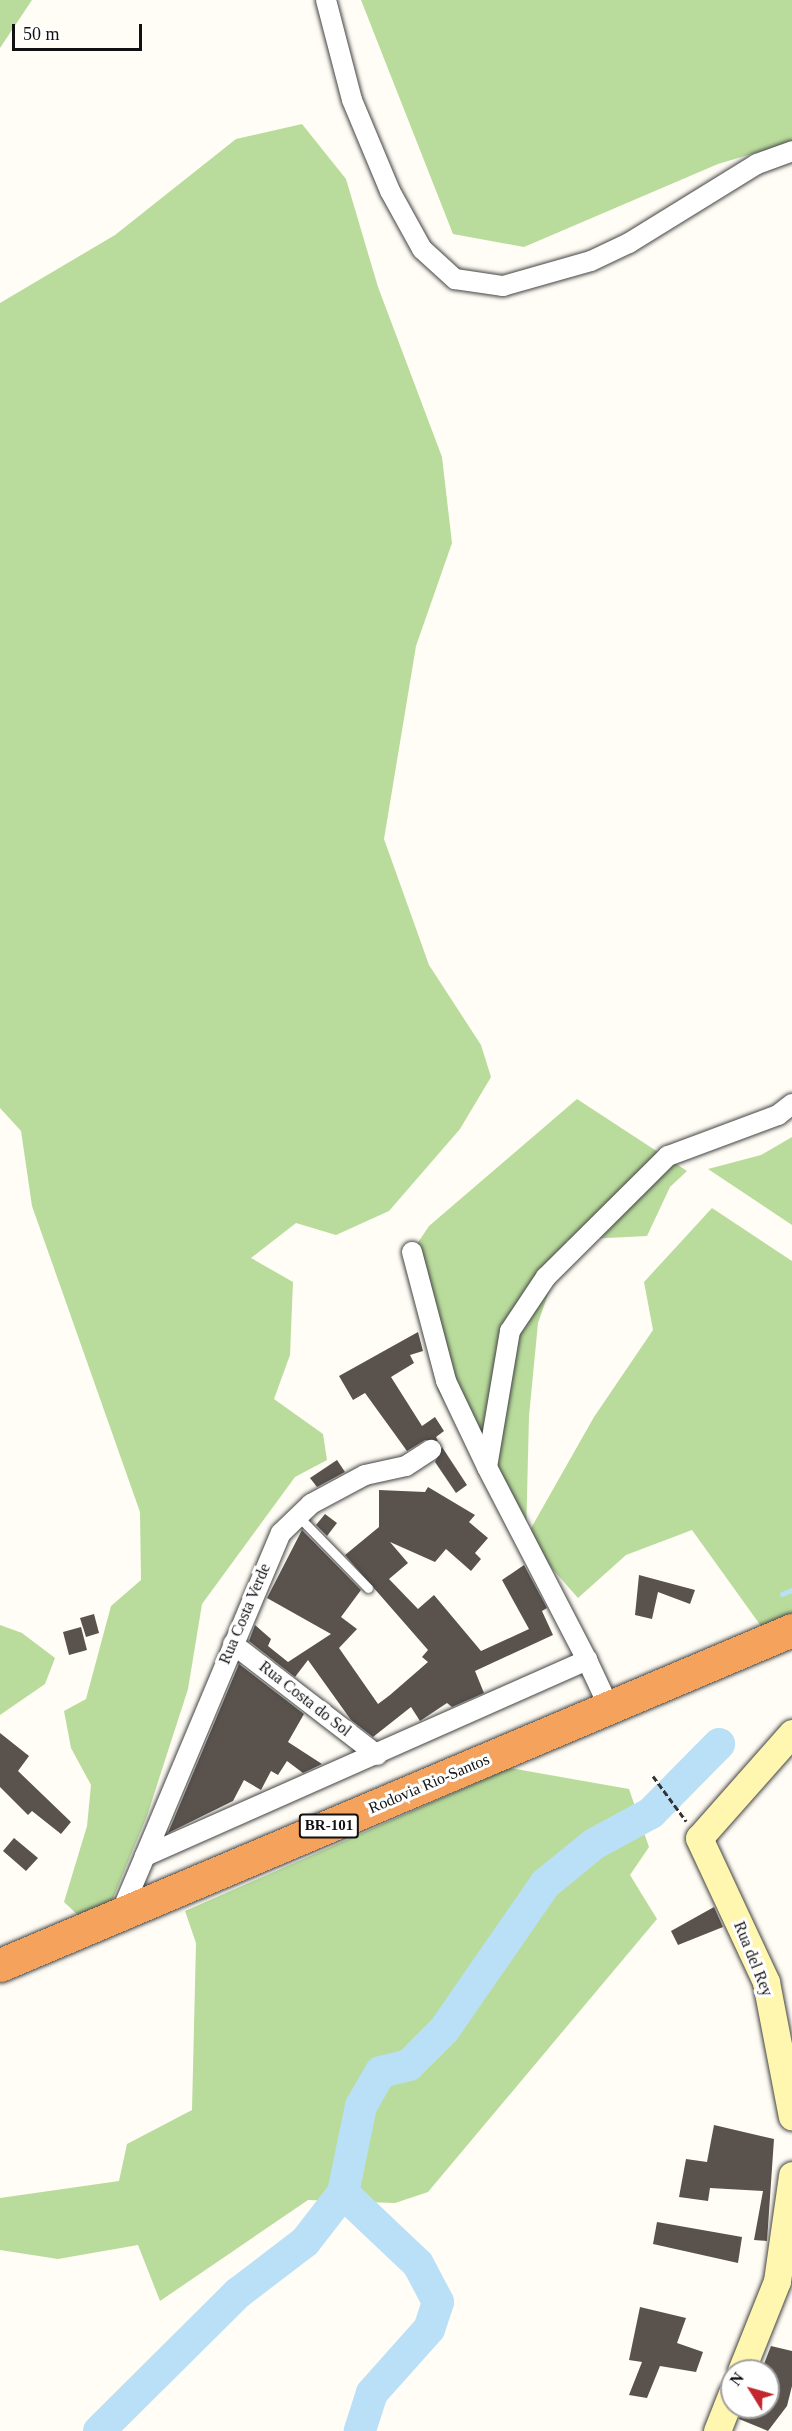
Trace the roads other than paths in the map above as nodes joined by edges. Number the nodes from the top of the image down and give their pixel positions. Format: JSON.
{"nodes":[{"id":1,"x":326,"y":0,"type":"edge"},
{"id":2,"x":792,"y":151,"type":"edge"},
{"id":3,"x":792,"y":1104,"type":"edge"},
{"id":4,"x":412,"y":1251,"type":"dead end"},
{"id":5,"x":430,"y":1449,"type":"dead end"},
{"id":6,"x":487,"y":1467,"type":"junction"},
{"id":7,"x":299,"y":1517,"type":"junction"},
{"id":8,"x":368,"y":1588,"type":"dead end"},
{"id":9,"x":792,"y":1630,"type":"edge"},
{"id":10,"x":233,"y":1644,"type":"junction"},
{"id":11,"x":792,"y":1651,"type":"edge"},
{"id":12,"x":587,"y":1660,"type":"junction"},
{"id":13,"x":658,"y":1689,"type":"junction"},
{"id":14,"x":609,"y":1707,"type":"junction"},
{"id":15,"x":792,"y":1733,"type":"edge"},
{"id":16,"x":377,"y":1755,"type":"junction"},
{"id":17,"x":145,"y":1856,"type":"junction"},
{"id":18,"x":120,"y":1915,"type":"junction"},
{"id":19,"x":0,"y":1965,"type":"edge"},
{"id":20,"x":792,"y":2117,"type":"edge"},
{"id":21,"x":792,"y":2175,"type":"edge"},
{"id":22,"x":746,"y":2359,"type":"edge"}],
"edges":[{"from":1,"to":2,"type":"street"},
{"from":3,"to":6,"type":"street"},
{"from":4,"to":6,"type":"street"},
{"from":5,"to":7,"type":"street","name":"Rua Costa Verde"},
{"from":6,"to":12,"type":"street"},
{"from":7,"to":8,"type":"lane"},
{"from":7,"to":10,"type":"street","name":"Rua Costa Verde"},
{"from":9,"to":13,"type":"highway","name":"Rodovia Rio-Santos","number":"BR-101"},
{"from":10,"to":16,"type":"street","name":"Rua Costa do Sol"},
{"from":10,"to":17,"type":"street","name":"Rua Costa Verde"},
{"from":11,"to":13,"type":"highway"},
{"from":12,"to":14,"type":"street"},
{"from":12,"to":16,"type":"street"},
{"from":13,"to":14,"type":"highway","name":"Rodovia Rio-Santos","number":"BR-101"},
{"from":14,"to":18,"type":"highway","name":"Rodovia Rio-Santos","number":"BR-101"},
{"from":15,"to":20,"type":"street","name":"Rua del Rey"},
{"from":16,"to":17,"type":"street"},
{"from":17,"to":18,"type":"street","name":"Rua Costa Verde"},
{"from":18,"to":19,"type":"highway","name":"Rodovia Rio-Santos","number":"BR-101"},
{"from":21,"to":22,"type":"street"}]}
